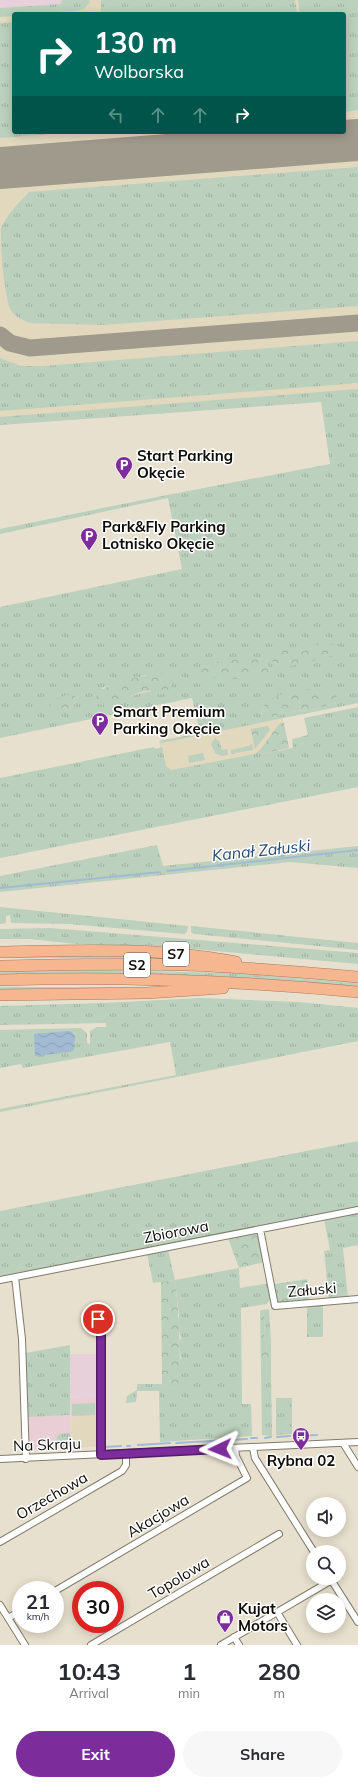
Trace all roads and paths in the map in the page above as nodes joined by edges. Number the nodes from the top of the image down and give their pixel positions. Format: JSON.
{"nodes":[{"id":1,"x":0,"y":952,"type":"edge"},
{"id":2,"x":0,"y":966,"type":"edge"},
{"id":3,"x":273,"y":970,"type":"junction"},
{"id":4,"x":358,"y":977,"type":"edge"},
{"id":5,"x":0,"y":980,"type":"edge"},
{"id":6,"x":257,"y":984,"type":"junction"},
{"id":7,"x":358,"y":992,"type":"edge"},
{"id":8,"x":3,"y":995,"type":"edge"},
{"id":9,"x":358,"y":1210,"type":"edge"},
{"id":10,"x":260,"y":1229,"type":"junction"},
{"id":11,"x":15,"y":1277,"type":"junction"},
{"id":12,"x":0,"y":1280,"type":"edge"},
{"id":13,"x":358,"y":1299,"type":"edge"},
{"id":14,"x":98,"y":1319,"type":"dead end"},
{"id":15,"x":358,"y":1442,"type":"edge"},
{"id":16,"x":343,"y":1443,"type":"junction"},
{"id":17,"x":253,"y":1448,"type":"junction"},
{"id":18,"x":235,"y":1449,"type":"junction"},
{"id":19,"x":126,"y":1454,"type":"junction"},
{"id":20,"x":101,"y":1455,"type":"junction"},
{"id":21,"x":0,"y":1459,"type":"edge"},
{"id":22,"x":26,"y":1459,"type":"junction"},
{"id":23,"x":358,"y":1467,"type":"edge"},
{"id":24,"x":279,"y":1534,"type":"dead end"},
{"id":25,"x":0,"y":1542,"type":"edge"},
{"id":26,"x":310,"y":1545,"type":"edge"},
{"id":27,"x":321,"y":1585,"type":"edge"},
{"id":28,"x":335,"y":1585,"type":"edge"},
{"id":29,"x":64,"y":1586,"type":"edge"},
{"id":30,"x":0,"y":1606,"type":"edge"},
{"id":31,"x":277,"y":1612,"type":"junction"},
{"id":32,"x":12,"y":1616,"type":"edge"},
{"id":33,"x":8,"y":1618,"type":"junction"},
{"id":34,"x":358,"y":1622,"type":"edge"},
{"id":35,"x":234,"y":1637,"type":"junction"},
{"id":36,"x":25,"y":1645,"type":"edge"},
{"id":37,"x":91,"y":1645,"type":"edge"},
{"id":38,"x":221,"y":1645,"type":"edge"},
{"id":39,"x":239,"y":1645,"type":"edge"},
{"id":40,"x":297,"y":1645,"type":"edge"}],
"edges":[{"from":1,"to":3,"type":"highway","number":"S7"},
{"from":2,"to":3,"type":"highway","number":"S2"},
{"from":3,"to":4,"type":"highway","number":"S2"},
{"from":5,"to":6,"type":"highway","number":"S2"},
{"from":6,"to":7,"type":"highway","number":"S2"},
{"from":6,"to":8,"type":"highway"},
{"from":9,"to":10,"type":"street","name":"Zbiorowa"},
{"from":10,"to":11,"type":"street","name":"Zbiorowa"},
{"from":10,"to":13,"type":"street","name":"Załuski"},
{"from":11,"to":12,"type":"street","name":"Zbiorowa"},
{"from":11,"to":22,"type":"street"},
{"from":14,"to":20,"type":"street"},
{"from":15,"to":16,"type":"street","name":"Na Skraju"},
{"from":16,"to":17,"type":"street","name":"Na Skraju"},
{"from":16,"to":23,"type":"street"},
{"from":17,"to":18,"type":"street","name":"Na Skraju"},
{"from":17,"to":26,"type":"street"},
{"from":18,"to":19,"type":"street","name":"Na Skraju"},
{"from":18,"to":29,"type":"street","name":"Akacjowa"},
{"from":19,"to":20,"type":"street","name":"Na Skraju"},
{"from":19,"to":25,"type":"street","name":"Orzechowa"},
{"from":20,"to":22,"type":"street","name":"Na Skraju"},
{"from":21,"to":22,"type":"street","name":"Na Skraju"},
{"from":24,"to":37,"type":"street","name":"Topolowa"},
{"from":27,"to":31,"type":"street"},
{"from":28,"to":34,"type":"street"},
{"from":30,"to":33,"type":"street"},
{"from":31,"to":35,"type":"street"},
{"from":31,"to":40,"type":"street"},
{"from":32,"to":33,"type":"street"},
{"from":33,"to":36,"type":"street"},
{"from":35,"to":38,"type":"street"},
{"from":35,"to":39,"type":"street"}]}
